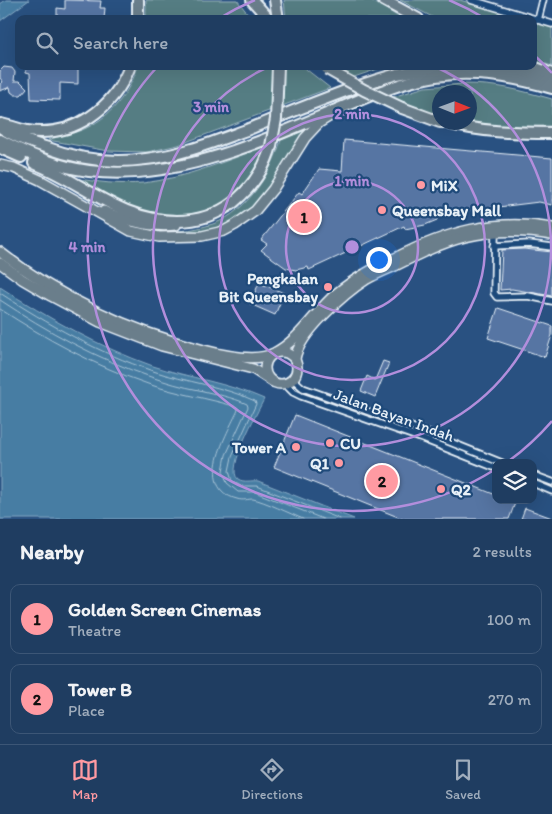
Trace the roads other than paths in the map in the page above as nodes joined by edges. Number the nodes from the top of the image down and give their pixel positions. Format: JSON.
{"nodes":[{"id":1,"x":138,"y":0,"type":"edge"},
{"id":2,"x":252,"y":0,"type":"edge"},
{"id":3,"x":276,"y":0,"type":"edge"},
{"id":4,"x":383,"y":0,"type":"edge"},
{"id":5,"x":471,"y":0,"type":"edge"},
{"id":6,"x":543,"y":0,"type":"edge"},
{"id":7,"x":489,"y":3,"type":"edge"},
{"id":8,"x":138,"y":15,"type":"edge"},
{"id":9,"x":265,"y":15,"type":"edge"},
{"id":10,"x":278,"y":15,"type":"edge"},
{"id":11,"x":411,"y":15,"type":"edge"},
{"id":12,"x":524,"y":15,"type":"edge"},
{"id":13,"x":538,"y":20,"type":"joint"},
{"id":14,"x":552,"y":24,"type":"edge"},
{"id":15,"x":537,"y":69,"type":"edge"},
{"id":16,"x":128,"y":70,"type":"edge"},
{"id":17,"x":278,"y":70,"type":"edge"},
{"id":18,"x":330,"y":70,"type":"edge"},
{"id":19,"x":419,"y":70,"type":"edge"},
{"id":20,"x":505,"y":70,"type":"edge"},
{"id":21,"x":552,"y":74,"type":"edge"},
{"id":22,"x":552,"y":80,"type":"edge"},
{"id":23,"x":552,"y":88,"type":"edge"},
{"id":24,"x":345,"y":106,"type":"junction"},
{"id":25,"x":432,"y":119,"type":"edge"},
{"id":26,"x":0,"y":126,"type":"edge"},
{"id":27,"x":477,"y":129,"type":"edge"},
{"id":28,"x":552,"y":133,"type":"edge"},
{"id":29,"x":0,"y":140,"type":"edge"},
{"id":30,"x":0,"y":148,"type":"edge"},
{"id":31,"x":0,"y":165,"type":"edge"},
{"id":32,"x":80,"y":201,"type":"junction"},
{"id":33,"x":209,"y":216,"type":"junction"},
{"id":34,"x":552,"y":228,"type":"edge"},
{"id":35,"x":495,"y":232,"type":"junction"},
{"id":36,"x":552,"y":235,"type":"edge"},
{"id":37,"x":494,"y":246,"type":"junction"},
{"id":38,"x":552,"y":247,"type":"edge"},
{"id":39,"x":0,"y":252,"type":"edge"},
{"id":40,"x":0,"y":263,"type":"edge"},
{"id":41,"x":552,"y":301,"type":"edge"},
{"id":42,"x":274,"y":354,"type":"junction"},
{"id":43,"x":295,"y":360,"type":"junction"},
{"id":44,"x":289,"y":381,"type":"junction"},
{"id":45,"x":273,"y":382,"type":"junction"},
{"id":46,"x":501,"y":455,"type":"dead end"},
{"id":47,"x":492,"y":459,"type":"edge"},
{"id":48,"x":500,"y":459,"type":"edge"},
{"id":49,"x":492,"y":466,"type":"edge"},
{"id":50,"x":537,"y":476,"type":"edge"},
{"id":51,"x":552,"y":482,"type":"edge"},
{"id":52,"x":537,"y":485,"type":"edge"},
{"id":53,"x":552,"y":491,"type":"edge"}],
"edges":[{"from":1,"to":8,"type":"highway"},
{"from":2,"to":9,"type":"highway"},
{"from":3,"to":10,"type":"highway"},
{"from":4,"to":11,"type":"highway"},
{"from":5,"to":7,"type":"street"},
{"from":6,"to":13,"type":"street"},
{"from":7,"to":12,"type":"street"},
{"from":13,"to":14,"type":"street"},
{"from":15,"to":21,"type":"highway"},
{"from":16,"to":26,"type":"highway"},
{"from":17,"to":33,"type":"highway","bridge":true},
{"from":18,"to":25,"type":"highway","bridge":true},
{"from":19,"to":26,"type":"highway"},
{"from":20,"to":22,"type":"highway"},
{"from":23,"to":24,"type":"highway"},
{"from":24,"to":29,"type":"highway"},
{"from":24,"to":32,"type":"main road"},
{"from":27,"to":28,"type":"highway"},
{"from":30,"to":33,"type":"highway"},
{"from":31,"to":32,"type":"main road"},
{"from":32,"to":33,"type":"main road"},
{"from":34,"to":42,"type":"main road"},
{"from":35,"to":36,"type":"main road"},
{"from":35,"to":37,"type":"street"},
{"from":35,"to":43,"type":"main road"},
{"from":37,"to":38,"type":"street"},
{"from":37,"to":41,"type":"street"},
{"from":39,"to":42,"type":"main road"},
{"from":40,"to":45,"type":"main road"},
{"from":42,"to":43,"type":"main road"},
{"from":42,"to":45,"type":"main road"},
{"from":43,"to":44,"type":"main road"},
{"from":44,"to":45,"type":"main road"},
{"from":44,"to":47,"type":"street","name":"Jalan Bayan Indah"},
{"from":44,"to":49,"type":"street","name":"Jalan Bayan Indah"},
{"from":46,"to":48,"type":"street"},
{"from":50,"to":51,"type":"street"},
{"from":52,"to":53,"type":"street"}]}
